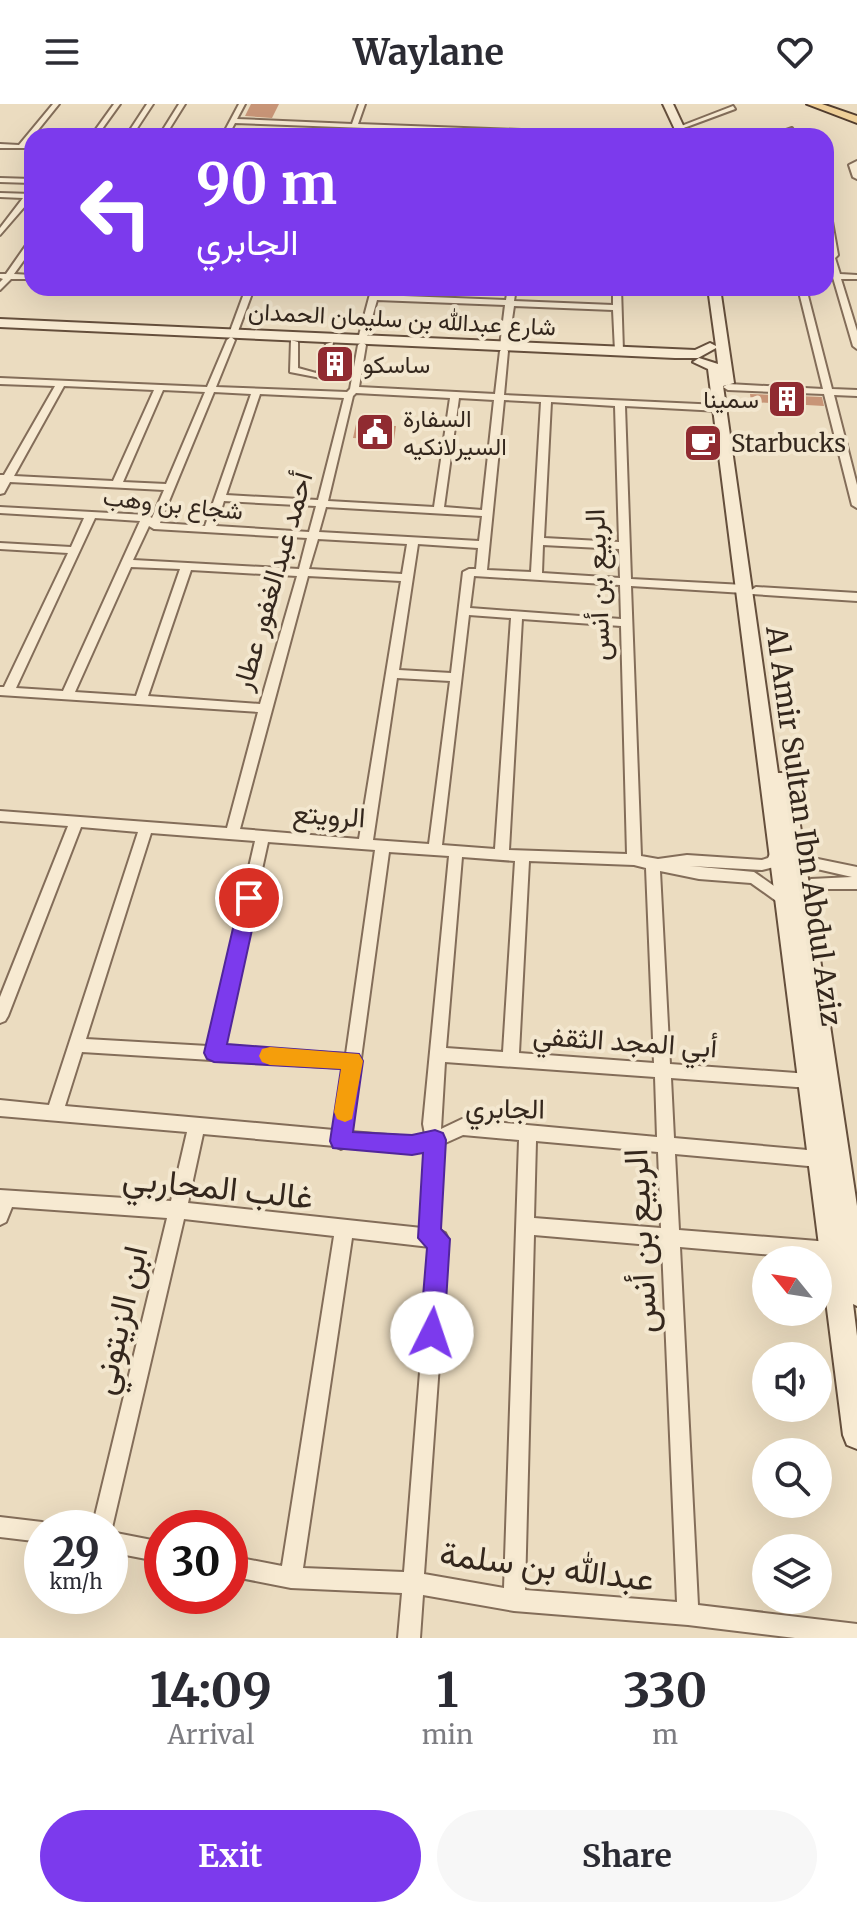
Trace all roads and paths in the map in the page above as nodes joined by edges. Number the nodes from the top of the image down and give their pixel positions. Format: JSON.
{"nodes":[{"id":1,"x":56,"y":104,"type":"edge"},
{"id":2,"x":117,"y":104,"type":"edge"},
{"id":3,"x":150,"y":104,"type":"edge"},
{"id":4,"x":182,"y":104,"type":"edge"},
{"id":5,"x":242,"y":104,"type":"edge"},
{"id":6,"x":362,"y":104,"type":"edge"},
{"id":7,"x":661,"y":104,"type":"edge"},
{"id":8,"x":668,"y":104,"type":"edge"},
{"id":9,"x":812,"y":104,"type":"edge"},
{"id":10,"x":828,"y":104,"type":"edge"},
{"id":11,"x":733,"y":108,"type":"dead end"},
{"id":12,"x":857,"y":117,"type":"edge"},
{"id":13,"x":233,"y":121,"type":"junction"},
{"id":14,"x":354,"y":126,"type":"junction"},
{"id":15,"x":36,"y":128,"type":"edge"},
{"id":16,"x":100,"y":128,"type":"edge"},
{"id":17,"x":134,"y":128,"type":"edge"},
{"id":18,"x":167,"y":128,"type":"edge"},
{"id":19,"x":229,"y":128,"type":"edge"},
{"id":20,"x":375,"y":128,"type":"edge"},
{"id":21,"x":676,"y":128,"type":"edge"},
{"id":22,"x":677,"y":128,"type":"edge"},
{"id":23,"x":690,"y":128,"type":"edge"},
{"id":24,"x":24,"y":142,"type":"edge"},
{"id":25,"x":0,"y":146,"type":"edge"},
{"id":26,"x":10,"y":146,"type":"junction"},
{"id":27,"x":21,"y":146,"type":"junction"},
{"id":28,"x":24,"y":146,"type":"edge"},
{"id":29,"x":0,"y":158,"type":"edge"},
{"id":30,"x":857,"y":163,"type":"edge"},
{"id":31,"x":857,"y":177,"type":"edge"},
{"id":32,"x":0,"y":180,"type":"edge"},
{"id":33,"x":24,"y":181,"type":"edge"},
{"id":34,"x":0,"y":195,"type":"edge"},
{"id":35,"x":24,"y":196,"type":"edge"},
{"id":36,"x":24,"y":203,"type":"edge"},
{"id":37,"x":0,"y":233,"type":"edge"},
{"id":38,"x":24,"y":252,"type":"edge"},
{"id":39,"x":834,"y":271,"type":"edge"},
{"id":40,"x":4,"y":276,"type":"edge"},
{"id":41,"x":835,"y":276,"type":"junction"},
{"id":42,"x":24,"y":277,"type":"edge"},
{"id":43,"x":857,"y":277,"type":"edge"},
{"id":44,"x":0,"y":288,"type":"edge"},
{"id":45,"x":247,"y":296,"type":"edge"},
{"id":46,"x":373,"y":296,"type":"edge"},
{"id":47,"x":415,"y":296,"type":"edge"},
{"id":48,"x":468,"y":296,"type":"edge"},
{"id":49,"x":511,"y":296,"type":"edge"},
{"id":50,"x":617,"y":296,"type":"edge"},
{"id":51,"x":706,"y":296,"type":"edge"},
{"id":52,"x":714,"y":296,"type":"edge"},
{"id":53,"x":804,"y":296,"type":"edge"},
{"id":54,"x":467,"y":301,"type":"junction"},
{"id":55,"x":510,"y":303,"type":"junction"},
{"id":56,"x":618,"y":308,"type":"junction"},
{"id":57,"x":0,"y":326,"type":"edge"},
{"id":58,"x":232,"y":337,"type":"junction"},
{"id":59,"x":294,"y":342,"type":"junction"},
{"id":60,"x":362,"y":342,"type":"junction"},
{"id":61,"x":330,"y":344,"type":"junction"},
{"id":62,"x":857,"y":346,"type":"edge"},
{"id":63,"x":504,"y":349,"type":"junction"},
{"id":64,"x":619,"y":351,"type":"junction"},
{"id":65,"x":711,"y":357,"type":"junction"},
{"id":66,"x":0,"y":381,"type":"edge"},
{"id":67,"x":61,"y":384,"type":"junction"},
{"id":68,"x":728,"y":387,"type":"junction"},
{"id":69,"x":159,"y":388,"type":"junction"},
{"id":70,"x":210,"y":389,"type":"junction"},
{"id":71,"x":256,"y":392,"type":"junction"},
{"id":72,"x":829,"y":392,"type":"junction"},
{"id":73,"x":352,"y":393,"type":"junction"},
{"id":74,"x":857,"y":393,"type":"edge"},
{"id":75,"x":455,"y":395,"type":"junction"},
{"id":76,"x":500,"y":397,"type":"junction"},
{"id":77,"x":546,"y":400,"type":"junction"},
{"id":78,"x":620,"y":403,"type":"junction"},
{"id":79,"x":720,"y":408,"type":"junction"},
{"id":80,"x":3,"y":479,"type":"edge"},
{"id":81,"x":117,"y":484,"type":"junction"},
{"id":82,"x":169,"y":487,"type":"junction"},
{"id":83,"x":0,"y":491,"type":"edge"},
{"id":84,"x":222,"y":498,"type":"junction"},
{"id":85,"x":324,"y":504,"type":"junction"},
{"id":86,"x":857,"y":505,"type":"edge"},
{"id":87,"x":439,"y":509,"type":"junction"},
{"id":88,"x":0,"y":510,"type":"edge"},
{"id":89,"x":488,"y":513,"type":"junction"},
{"id":90,"x":91,"y":515,"type":"junction"},
{"id":91,"x":150,"y":522,"type":"junction"},
{"id":92,"x":209,"y":530,"type":"junction"},
{"id":93,"x":314,"y":536,"type":"junction"},
{"id":94,"x":413,"y":541,"type":"junction"},
{"id":95,"x":539,"y":541,"type":"junction"},
{"id":96,"x":485,"y":545,"type":"junction"},
{"id":97,"x":0,"y":546,"type":"edge"},
{"id":98,"x":624,"y":546,"type":"junction"},
{"id":99,"x":74,"y":550,"type":"junction"},
{"id":100,"x":126,"y":563,"type":"junction"},
{"id":101,"x":187,"y":565,"type":"junction"},
{"id":102,"x":304,"y":572,"type":"junction"},
{"id":103,"x":475,"y":573,"type":"junction"},
{"id":104,"x":536,"y":577,"type":"junction"},
{"id":105,"x":408,"y":578,"type":"junction"},
{"id":106,"x":624,"y":583,"type":"junction"},
{"id":107,"x":750,"y":590,"type":"junction"},
{"id":108,"x":857,"y":597,"type":"edge"},
{"id":109,"x":465,"y":611,"type":"junction"},
{"id":110,"x":517,"y":614,"type":"junction"},
{"id":111,"x":626,"y":623,"type":"junction"},
{"id":112,"x":393,"y":674,"type":"junction"},
{"id":113,"x":457,"y":677,"type":"junction"},
{"id":114,"x":4,"y":691,"type":"edge"},
{"id":115,"x":67,"y":695,"type":"junction"},
{"id":116,"x":141,"y":699,"type":"junction"},
{"id":117,"x":262,"y":708,"type":"junction"},
{"id":118,"x":0,"y":816,"type":"edge"},
{"id":119,"x":76,"y":822,"type":"junction"},
{"id":120,"x":146,"y":827,"type":"junction"},
{"id":121,"x":232,"y":834,"type":"junction"},
{"id":122,"x":263,"y":836,"type":"junction"},
{"id":123,"x":365,"y":844,"type":"junction"},
{"id":124,"x":383,"y":846,"type":"junction"},
{"id":125,"x":786,"y":846,"type":"junction"},
{"id":126,"x":435,"y":850,"type":"junction"},
{"id":127,"x":456,"y":851,"type":"junction"},
{"id":128,"x":502,"y":855,"type":"junction"},
{"id":129,"x":522,"y":855,"type":"junction"},
{"id":130,"x":634,"y":860,"type":"junction"},
{"id":131,"x":653,"y":866,"type":"junction"},
{"id":132,"x":857,"y":873,"type":"edge"},
{"id":133,"x":857,"y":883,"type":"edge"},
{"id":134,"x":794,"y":900,"type":"junction"},
{"id":135,"x":1,"y":1009,"type":"edge"},
{"id":136,"x":75,"y":1045,"type":"junction"},
{"id":137,"x":214,"y":1053,"type":"junction"},
{"id":138,"x":437,"y":1054,"type":"junction"},
{"id":139,"x":511,"y":1058,"type":"junction"},
{"id":140,"x":352,"y":1061,"type":"junction"},
{"id":141,"x":662,"y":1069,"type":"junction"},
{"id":142,"x":810,"y":1081,"type":"junction"},
{"id":143,"x":0,"y":1108,"type":"edge"},
{"id":144,"x":54,"y":1114,"type":"junction"},
{"id":145,"x":197,"y":1126,"type":"junction"},
{"id":146,"x":528,"y":1133,"type":"junction"},
{"id":147,"x":435,"y":1140,"type":"junction"},
{"id":148,"x":341,"y":1141,"type":"junction"},
{"id":149,"x":666,"y":1144,"type":"junction"},
{"id":150,"x":819,"y":1159,"type":"junction"},
{"id":151,"x":849,"y":1190,"type":"edge"},
{"id":152,"x":2,"y":1204,"type":"edge"},
{"id":153,"x":178,"y":1210,"type":"junction"},
{"id":154,"x":526,"y":1226,"type":"junction"},
{"id":155,"x":344,"y":1231,"type":"junction"},
{"id":156,"x":670,"y":1237,"type":"junction"},
{"id":157,"x":430,"y":1238,"type":"junction"},
{"id":158,"x":773,"y":1246,"type":"edge"},
{"id":159,"x":829,"y":1246,"type":"edge"},
{"id":160,"x":832,"y":1265,"type":"edge"},
{"id":161,"x":857,"y":1293,"type":"edge"},
{"id":162,"x":857,"y":1435,"type":"edge"},
{"id":163,"x":106,"y":1510,"type":"edge"},
{"id":164,"x":0,"y":1527,"type":"edge"},
{"id":165,"x":24,"y":1530,"type":"edge"},
{"id":166,"x":248,"y":1570,"type":"edge"},
{"id":167,"x":291,"y":1578,"type":"junction"},
{"id":168,"x":413,"y":1583,"type":"junction"},
{"id":169,"x":514,"y":1600,"type":"junction"},
{"id":170,"x":688,"y":1614,"type":"junction"},
{"id":171,"x":857,"y":1635,"type":"edge"},
{"id":172,"x":409,"y":1638,"type":"edge"}],
"edges":[{"from":1,"to":15,"type":"street"},
{"from":2,"to":16,"type":"street"},
{"from":3,"to":17,"type":"street"},
{"from":4,"to":18,"type":"street"},
{"from":5,"to":13,"type":"street"},
{"from":6,"to":14,"type":"street"},
{"from":7,"to":21,"type":"street"},
{"from":8,"to":22,"type":"street"},
{"from":9,"to":12,"type":"main road"},
{"from":10,"to":12,"type":"main road"},
{"from":11,"to":23,"type":"street"},
{"from":13,"to":14,"type":"street"},
{"from":13,"to":19,"type":"street"},
{"from":14,"to":20,"type":"street"},
{"from":24,"to":27,"type":"street"},
{"from":25,"to":26,"type":"street"},
{"from":26,"to":27,"type":"street"},
{"from":26,"to":29,"type":"street"},
{"from":27,"to":28,"type":"street"},
{"from":30,"to":31,"type":"street"},
{"from":32,"to":33,"type":"street"},
{"from":34,"to":35,"type":"street"},
{"from":36,"to":37,"type":"street"},
{"from":38,"to":40,"type":"street"},
{"from":39,"to":41,"type":"street"},
{"from":40,"to":42,"type":"street"},
{"from":40,"to":44,"type":"street"},
{"from":41,"to":43,"type":"street"},
{"from":41,"to":62,"type":"street"},
{"from":45,"to":58,"type":"street"},
{"from":46,"to":60,"type":"street","name":"أحمد عبدالغفور عطار"},
{"from":47,"to":54,"type":"street"},
{"from":48,"to":54,"type":"street"},
{"from":49,"to":55,"type":"street"},
{"from":50,"to":56,"type":"street"},
{"from":51,"to":65,"type":"street"},
{"from":52,"to":65,"type":"street","name":"Al Amir Sultan Ibn Abdul Aziz"},
{"from":53,"to":72,"type":"street"},
{"from":54,"to":55,"type":"street"},
{"from":55,"to":56,"type":"street"},
{"from":55,"to":63,"type":"street"},
{"from":56,"to":64,"type":"street"},
{"from":57,"to":58,"type":"street","name":"شارع عبدالله بن سليمان الحمدان"},
{"from":58,"to":59,"type":"street","name":"شارع عبدالله بن سليمان الحمدان"},
{"from":58,"to":60,"type":"street","name":"شارع عبدالله بن سليمان الحمدان"},
{"from":58,"to":70,"type":"street"},
{"from":59,"to":61,"type":"street","name":"شارع عبدالله بن سليمان الحمدان"},
{"from":59,"to":61,"type":"street"},
{"from":60,"to":61,"type":"street","name":"شارع عبدالله بن سليمان الحمدان"},
{"from":60,"to":63,"type":"street","name":"شارع عبدالله بن سليمان الحمدان"},
{"from":60,"to":73,"type":"street","name":"أحمد عبدالغفور عطار"},
{"from":63,"to":64,"type":"street","name":"شارع عبدالله بن سليمان الحمدان"},
{"from":63,"to":65,"type":"street","name":"شارع عبدالله بن سليمان الحمدان"},
{"from":63,"to":76,"type":"street"},
{"from":64,"to":65,"type":"street","name":"شارع عبدالله بن سليمان الحمدان"},
{"from":65,"to":68,"type":"street","name":"Al Amir Sultan Ibn Abdul Aziz"},
{"from":65,"to":79,"type":"street","name":"Al Amir Sultan Ibn Abdul Aziz"},
{"from":66,"to":67,"type":"street"},
{"from":67,"to":69,"type":"street"},
{"from":67,"to":80,"type":"street"},
{"from":68,"to":72,"type":"street"},
{"from":68,"to":107,"type":"street","name":"Al Amir Sultan Ibn Abdul Aziz"},
{"from":69,"to":70,"type":"street"},
{"from":69,"to":81,"type":"street"},
{"from":70,"to":71,"type":"street"},
{"from":70,"to":82,"type":"street"},
{"from":71,"to":73,"type":"street"},
{"from":71,"to":84,"type":"street"},
{"from":72,"to":74,"type":"street"},
{"from":72,"to":86,"type":"street"},
{"from":73,"to":75,"type":"street"},
{"from":73,"to":85,"type":"street","name":"أحمد عبدالغفور عطار"},
{"from":75,"to":76,"type":"street"},
{"from":75,"to":87,"type":"street"},
{"from":76,"to":77,"type":"street"},
{"from":76,"to":89,"type":"street"},
{"from":77,"to":78,"type":"street"},
{"from":77,"to":95,"type":"street"},
{"from":78,"to":79,"type":"street"},
{"from":78,"to":98,"type":"street","name":"الربيع بن أنس"},
{"from":79,"to":107,"type":"street","name":"Al Amir Sultan Ibn Abdul Aziz"},
{"from":80,"to":81,"type":"street"},
{"from":80,"to":83,"type":"street"},
{"from":81,"to":82,"type":"street"},
{"from":82,"to":91,"type":"street"},
{"from":84,"to":85,"type":"street"},
{"from":84,"to":92,"type":"street"},
{"from":85,"to":87,"type":"street"},
{"from":85,"to":93,"type":"street","name":"أحمد عبدالغفور عطار"},
{"from":87,"to":89,"type":"street"},
{"from":88,"to":90,"type":"street","name":"شجاع بن وهب"},
{"from":89,"to":96,"type":"street"},
{"from":90,"to":91,"type":"street","name":"شجاع بن وهب"},
{"from":90,"to":99,"type":"street"},
{"from":91,"to":92,"type":"street","name":"شجاع بن وهب"},
{"from":91,"to":100,"type":"street"},
{"from":92,"to":93,"type":"street","name":"شجاع بن وهب"},
{"from":93,"to":94,"type":"street","name":"شجاع بن وهب"},
{"from":93,"to":102,"type":"street","name":"أحمد عبدالغفور عطار"},
{"from":94,"to":96,"type":"street","name":"شجاع بن وهب"},
{"from":94,"to":105,"type":"street"},
{"from":95,"to":98,"type":"street"},
{"from":95,"to":104,"type":"street"},
{"from":96,"to":103,"type":"street"},
{"from":97,"to":99,"type":"street"},
{"from":98,"to":106,"type":"street","name":"الربيع بن أنس"},
{"from":99,"to":114,"type":"street"},
{"from":100,"to":101,"type":"street"},
{"from":100,"to":115,"type":"street"},
{"from":101,"to":102,"type":"street"},
{"from":101,"to":116,"type":"street"},
{"from":102,"to":105,"type":"street"},
{"from":102,"to":117,"type":"street","name":"أحمد عبدالغفور عطار"},
{"from":103,"to":104,"type":"street"},
{"from":103,"to":109,"type":"street"},
{"from":104,"to":106,"type":"street"},
{"from":105,"to":112,"type":"street"},
{"from":106,"to":107,"type":"street"},
{"from":106,"to":111,"type":"street","name":"الربيع بن أنس"},
{"from":107,"to":108,"type":"street"},
{"from":107,"to":125,"type":"street","name":"Al Amir Sultan Ibn Abdul Aziz"},
{"from":109,"to":110,"type":"street"},
{"from":109,"to":113,"type":"street"},
{"from":110,"to":111,"type":"street"},
{"from":110,"to":128,"type":"street"},
{"from":111,"to":130,"type":"street","name":"الربيع بن أنس"},
{"from":112,"to":113,"type":"street"},
{"from":112,"to":123,"type":"street"},
{"from":113,"to":126,"type":"street"},
{"from":114,"to":115,"type":"street"},
{"from":115,"to":116,"type":"street"},
{"from":116,"to":117,"type":"street"},
{"from":117,"to":121,"type":"street","name":"أحمد عبدالغفور عطار"},
{"from":118,"to":119,"type":"street","name":"الرويتع"},
{"from":119,"to":120,"type":"street","name":"الرويتع"},
{"from":119,"to":135,"type":"street"},
{"from":120,"to":121,"type":"street","name":"الرويتع"},
{"from":120,"to":136,"type":"street"},
{"from":121,"to":122,"type":"street","name":"الرويتع"},
{"from":122,"to":123,"type":"street","name":"الرويتع"},
{"from":122,"to":137,"type":"street"},
{"from":123,"to":124,"type":"street","name":"الرويتع"},
{"from":124,"to":126,"type":"street","name":"الرويتع"},
{"from":124,"to":140,"type":"street"},
{"from":125,"to":131,"type":"street","name":"الرويتع"},
{"from":125,"to":132,"type":"street"},
{"from":125,"to":134,"type":"street","name":"Al Amir Sultan Ibn Abdul Aziz"},
{"from":126,"to":127,"type":"street","name":"الرويتع"},
{"from":127,"to":128,"type":"street","name":"الرويتع"},
{"from":127,"to":138,"type":"street"},
{"from":128,"to":129,"type":"street","name":"الرويتع"},
{"from":129,"to":130,"type":"street","name":"الرويتع"},
{"from":129,"to":139,"type":"street"},
{"from":130,"to":131,"type":"street","name":"الرويتع"},
{"from":131,"to":134,"type":"street","name":"الرويتع"},
{"from":131,"to":141,"type":"street","name":"الربيع بن أنس"},
{"from":133,"to":134,"type":"street"},
{"from":134,"to":142,"type":"street","name":"Al Amir Sultan Ibn Abdul Aziz"},
{"from":134,"to":151,"type":"street","name":"Al Amir Sultan Ibn Abdul Aziz"},
{"from":136,"to":137,"type":"street"},
{"from":136,"to":144,"type":"street"},
{"from":137,"to":140,"type":"street"},
{"from":138,"to":139,"type":"street","name":"أبي المجد الثقفي"},
{"from":138,"to":147,"type":"street"},
{"from":139,"to":141,"type":"street","name":"أبي المجد الثقفي"},
{"from":140,"to":148,"type":"street"},
{"from":141,"to":142,"type":"street","name":"أبي المجد الثقفي"},
{"from":141,"to":149,"type":"street","name":"الربيع بن أنس"},
{"from":142,"to":150,"type":"street","name":"Al Amir Sultan Ibn Abdul Aziz"},
{"from":143,"to":144,"type":"street","name":"الجابري"},
{"from":144,"to":145,"type":"street","name":"الجابري"},
{"from":145,"to":148,"type":"street","name":"الجابري"},
{"from":145,"to":153,"type":"street","name":"ابن الزيتوني"},
{"from":146,"to":147,"type":"street","name":"الجابري"},
{"from":146,"to":149,"type":"street","name":"الجابري"},
{"from":146,"to":154,"type":"street"},
{"from":147,"to":148,"type":"street","name":"الجابري"},
{"from":147,"to":157,"type":"street"},
{"from":149,"to":150,"type":"street","name":"الجابري"},
{"from":149,"to":156,"type":"street","name":"الربيع بن أنس"},
{"from":150,"to":159,"type":"street","name":"Al Amir Sultan Ibn Abdul Aziz"},
{"from":151,"to":161,"type":"street","name":"Al Amir Sultan Ibn Abdul Aziz"},
{"from":152,"to":153,"type":"street","name":"غالب المحاربي"},
{"from":153,"to":155,"type":"street","name":"غالب المحاربي"},
{"from":153,"to":163,"type":"street","name":"ابن الزيتوني"},
{"from":154,"to":156,"type":"street"},
{"from":154,"to":169,"type":"street"},
{"from":155,"to":157,"type":"street","name":"غالب المحاربي"},
{"from":155,"to":167,"type":"street"},
{"from":156,"to":158,"type":"street"},
{"from":156,"to":170,"type":"street","name":"الربيع بن أنس"},
{"from":157,"to":168,"type":"street"},
{"from":160,"to":162,"type":"street","name":"Al Amir Sultan Ibn Abdul Aziz"},
{"from":164,"to":165,"type":"street"},
{"from":166,"to":167,"type":"street","name":"عبدالله بن سلمة"},
{"from":167,"to":168,"type":"street","name":"عبدالله بن سلمة"},
{"from":168,"to":169,"type":"street","name":"عبدالله بن سلمة"},
{"from":168,"to":172,"type":"street"},
{"from":169,"to":170,"type":"street","name":"عبدالله بن سلمة"},
{"from":170,"to":171,"type":"street","name":"عبدالله بن سلمة"}]}
